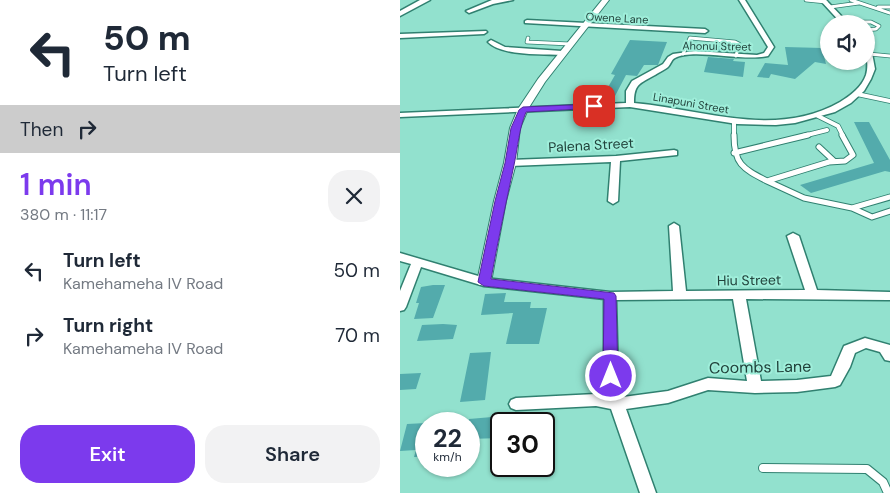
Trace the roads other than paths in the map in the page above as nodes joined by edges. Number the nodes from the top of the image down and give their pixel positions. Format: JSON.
{"nodes":[{"id":1,"x":426,"y":0,"type":"edge"},
{"id":2,"x":510,"y":0,"type":"edge"},
{"id":3,"x":606,"y":0,"type":"edge"},
{"id":4,"x":742,"y":0,"type":"edge"},
{"id":5,"x":806,"y":0,"type":"edge"},
{"id":6,"x":851,"y":0,"type":"edge"},
{"id":7,"x":859,"y":2,"type":"junction"},
{"id":8,"x":826,"y":3,"type":"edge"},
{"id":9,"x":874,"y":7,"type":"junction"},
{"id":10,"x":890,"y":7,"type":"edge"},
{"id":11,"x":469,"y":11,"type":"dead end"},
{"id":12,"x":890,"y":13,"type":"edge"},
{"id":13,"x":400,"y":14,"type":"edge"},
{"id":14,"x":838,"y":15,"type":"edge"},
{"id":15,"x":528,"y":22,"type":"dead end"},
{"id":16,"x":586,"y":26,"type":"junction"},
{"id":17,"x":705,"y":31,"type":"dead end"},
{"id":18,"x":484,"y":32,"type":"dead end"},
{"id":19,"x":400,"y":36,"type":"edge"},
{"id":20,"x":528,"y":38,"type":"dead end"},
{"id":21,"x":492,"y":42,"type":"dead end"},
{"id":22,"x":570,"y":44,"type":"junction"},
{"id":23,"x":562,"y":53,"type":"junction"},
{"id":24,"x":875,"y":53,"type":"edge"},
{"id":25,"x":683,"y":54,"type":"junction"},
{"id":26,"x":736,"y":56,"type":"junction"},
{"id":27,"x":890,"y":56,"type":"edge"},
{"id":28,"x":871,"y":70,"type":"edge"},
{"id":29,"x":857,"y":94,"type":"junction"},
{"id":30,"x":890,"y":101,"type":"edge"},
{"id":31,"x":630,"y":104,"type":"junction"},
{"id":32,"x":523,"y":110,"type":"junction"},
{"id":33,"x":400,"y":115,"type":"edge"},
{"id":34,"x":818,"y":116,"type":"junction"},
{"id":35,"x":734,"y":122,"type":"junction"},
{"id":36,"x":827,"y":130,"type":"dead end"},
{"id":37,"x":819,"y":147,"type":"dead end"},
{"id":38,"x":674,"y":153,"type":"dead end"},
{"id":39,"x":734,"y":153,"type":"junction"},
{"id":40,"x":616,"y":159,"type":"junction"},
{"id":41,"x":834,"y":161,"type":"junction"},
{"id":42,"x":510,"y":163,"type":"junction"},
{"id":43,"x":767,"y":181,"type":"junction"},
{"id":44,"x":890,"y":197,"type":"edge"},
{"id":45,"x":614,"y":201,"type":"dead end"},
{"id":46,"x":852,"y":208,"type":"junction"},
{"id":47,"x":890,"y":211,"type":"edge"},
{"id":48,"x":674,"y":226,"type":"dead end"},
{"id":49,"x":793,"y":236,"type":"dead end"},
{"id":50,"x":400,"y":258,"type":"edge"},
{"id":51,"x":418,"y":264,"type":"junction"},
{"id":52,"x":484,"y":282,"type":"junction"},
{"id":53,"x":739,"y":294,"type":"junction"},
{"id":54,"x":812,"y":294,"type":"junction"},
{"id":55,"x":610,"y":296,"type":"junction"},
{"id":56,"x":680,"y":296,"type":"junction"},
{"id":57,"x":888,"y":296,"type":"dead end"},
{"id":58,"x":400,"y":307,"type":"edge"},
{"id":59,"x":890,"y":356,"type":"edge"},
{"id":60,"x":755,"y":387,"type":"junction"},
{"id":61,"x":516,"y":404,"type":"dead end"},
{"id":62,"x":617,"y":404,"type":"junction"},
{"id":63,"x":763,"y":468,"type":"dead end"},
{"id":64,"x":648,"y":493,"type":"edge"},
{"id":65,"x":888,"y":493,"type":"edge"}],
"edges":[{"from":1,"to":13,"type":"main road"},
{"from":2,"to":11,"type":"street"},
{"from":3,"to":16,"type":"street"},
{"from":4,"to":26,"type":"street","name":"Ahonui Street"},
{"from":5,"to":8,"type":"lane"},
{"from":6,"to":7,"type":"lane"},
{"from":7,"to":8,"type":"lane"},
{"from":7,"to":9,"type":"lane"},
{"from":8,"to":14,"type":"street"},
{"from":9,"to":10,"type":"lane"},
{"from":9,"to":12,"type":"lane"},
{"from":15,"to":16,"type":"street","name":"Owene Lane"},
{"from":16,"to":17,"type":"street","name":"Owene Lane"},
{"from":16,"to":22,"type":"street"},
{"from":18,"to":19,"type":"street"},
{"from":20,"to":22,"type":"lane"},
{"from":21,"to":23,"type":"street"},
{"from":22,"to":23,"type":"street"},
{"from":23,"to":32,"type":"street"},
{"from":24,"to":27,"type":"lane"},
{"from":25,"to":26,"type":"street","name":"Ahonui Street"},
{"from":25,"to":26,"type":"lane"},
{"from":25,"to":31,"type":"street","name":"Ahonui Street"},
{"from":28,"to":29,"type":"street","name":"Linapuni Street"},
{"from":29,"to":30,"type":"lane"},
{"from":29,"to":34,"type":"street","name":"Linapuni Street"},
{"from":31,"to":32,"type":"street","name":"Linapuni Street"},
{"from":31,"to":35,"type":"street","name":"Linapuni Street"},
{"from":32,"to":33,"type":"street","name":"Linapuni Street"},
{"from":32,"to":42,"type":"street"},
{"from":34,"to":35,"type":"street","name":"Linapuni Street"},
{"from":34,"to":41,"type":"lane"},
{"from":35,"to":39,"type":"lane"},
{"from":36,"to":39,"type":"lane"},
{"from":37,"to":41,"type":"lane"},
{"from":38,"to":40,"type":"street","name":"Palena Street"},
{"from":39,"to":43,"type":"lane"},
{"from":40,"to":42,"type":"street","name":"Palena Street"},
{"from":40,"to":45,"type":"street"},
{"from":41,"to":43,"type":"lane"},
{"from":42,"to":52,"type":"street"},
{"from":43,"to":46,"type":"lane"},
{"from":44,"to":46,"type":"lane"},
{"from":46,"to":47,"type":"lane"},
{"from":48,"to":56,"type":"street"},
{"from":49,"to":54,"type":"street"},
{"from":50,"to":51,"type":"street","name":"Hiu Street"},
{"from":51,"to":52,"type":"street","name":"Hiu Street"},
{"from":51,"to":58,"type":"street"},
{"from":52,"to":55,"type":"street","name":"Hiu Street"},
{"from":53,"to":54,"type":"street","name":"Hiu Street"},
{"from":53,"to":56,"type":"street","name":"Hiu Street"},
{"from":53,"to":60,"type":"street"},
{"from":54,"to":57,"type":"street","name":"Hiu Street"},
{"from":55,"to":56,"type":"street","name":"Hiu Street"},
{"from":55,"to":62,"type":"street"},
{"from":59,"to":60,"type":"street","name":"Coombs Lane"},
{"from":60,"to":62,"type":"street","name":"Coombs Lane"},
{"from":61,"to":62,"type":"street","name":"Coombs Lane"},
{"from":62,"to":64,"type":"street"},
{"from":63,"to":65,"type":"lane"}]}
